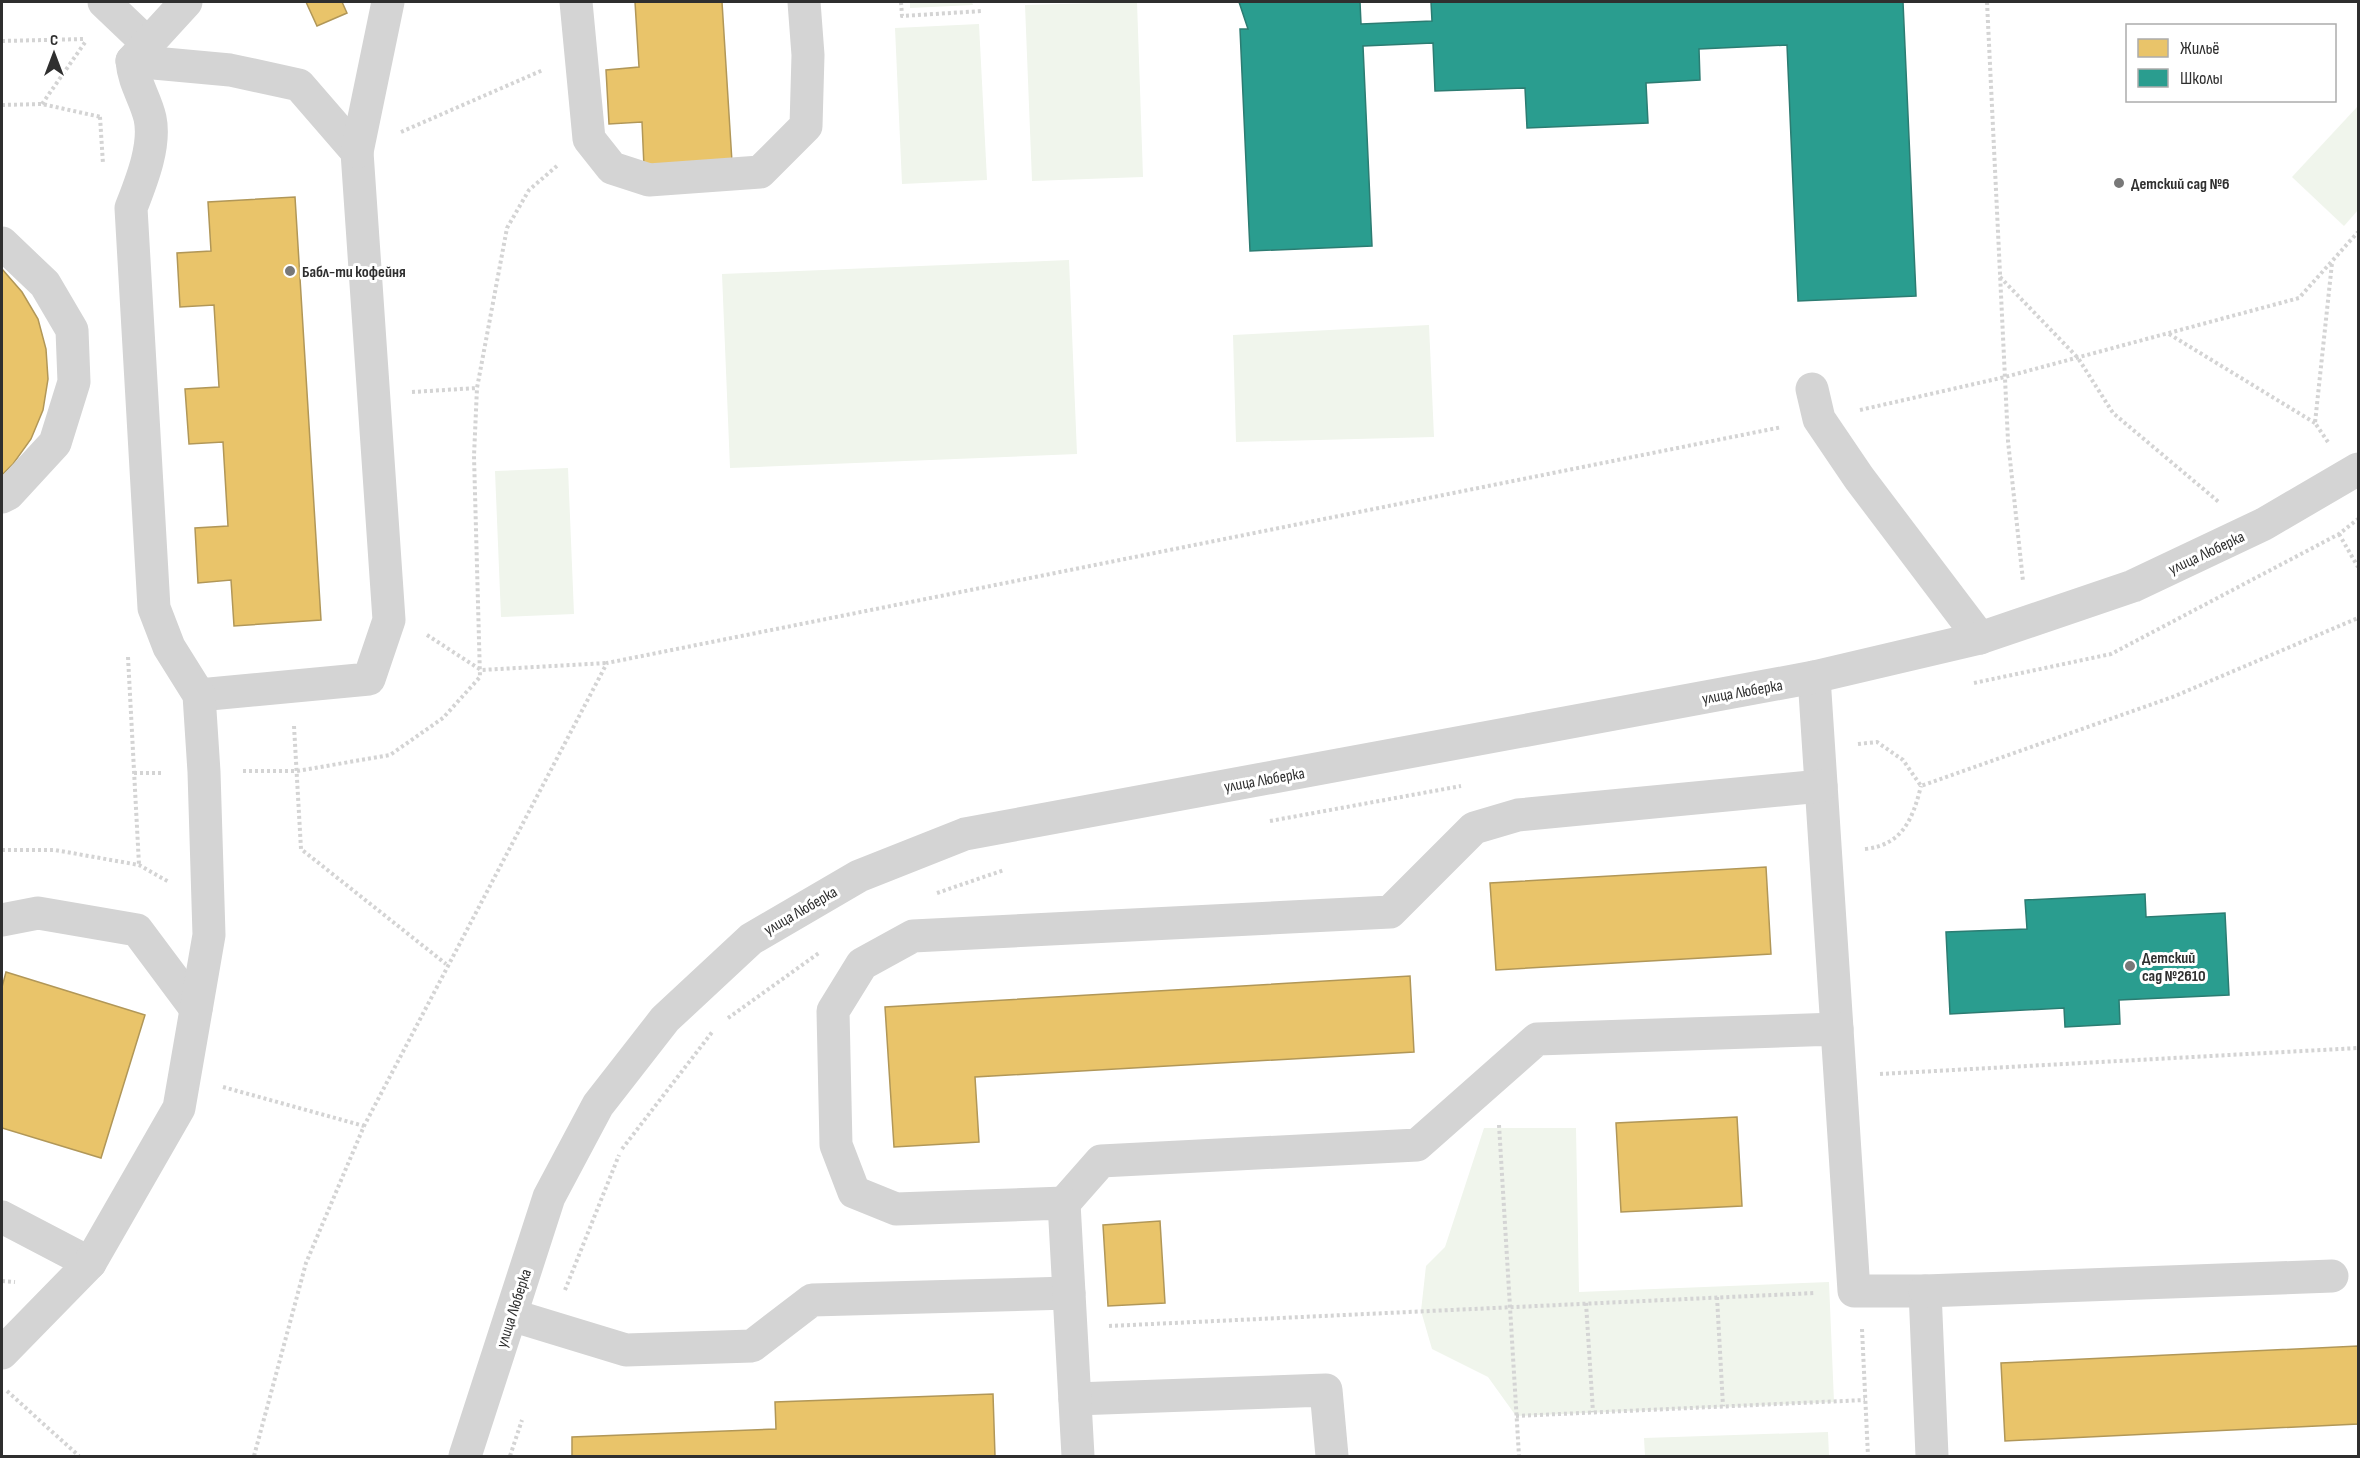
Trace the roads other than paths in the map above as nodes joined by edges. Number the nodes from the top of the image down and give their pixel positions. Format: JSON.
{"nodes":[{"id":1,"x":104,"y":2,"type":"edge"},
{"id":2,"x":186,"y":2,"type":"edge"},
{"id":3,"x":388,"y":2,"type":"edge"},
{"id":4,"x":576,"y":2,"type":"edge"},
{"id":5,"x":804,"y":2,"type":"edge"},
{"id":6,"x":140,"y":52,"type":"junction"},
{"id":7,"x":357,"y":152,"type":"junction"},
{"id":8,"x":2,"y":243,"type":"edge"},
{"id":9,"x":1815,"y":404,"type":"road end"},
{"id":10,"x":2354,"y":472,"type":"edge"},
{"id":11,"x":2,"y":497,"type":"edge"},
{"id":12,"x":1980,"y":638,"type":"junction"},
{"id":13,"x":1814,"y":677,"type":"junction"},
{"id":14,"x":199,"y":695,"type":"junction"},
{"id":15,"x":1821,"y":786,"type":"junction"},
{"id":16,"x":2,"y":920,"type":"edge"},
{"id":17,"x":196,"y":1009,"type":"junction"},
{"id":18,"x":1837,"y":1029,"type":"junction"},
{"id":19,"x":1064,"y":1203,"type":"junction"},
{"id":20,"x":2,"y":1217,"type":"edge"},
{"id":21,"x":90,"y":1263,"type":"junction"},
{"id":22,"x":2332,"y":1276,"type":"dead end"},
{"id":23,"x":1925,"y":1291,"type":"junction"},
{"id":24,"x":1069,"y":1293,"type":"junction"},
{"id":25,"x":511,"y":1315,"type":"junction"},
{"id":26,"x":2,"y":1353,"type":"edge"},
{"id":27,"x":1075,"y":1399,"type":"junction"},
{"id":28,"x":465,"y":1456,"type":"edge"},
{"id":29,"x":1078,"y":1456,"type":"edge"},
{"id":30,"x":1332,"y":1456,"type":"edge"},
{"id":31,"x":1932,"y":1456,"type":"edge"}],
"edges":[{"from":1,"to":6,"type":"street"},
{"from":2,"to":6,"type":"street"},
{"from":3,"to":7,"type":"street"},
{"from":4,"to":5,"type":"street"},
{"from":6,"to":7,"type":"street"},
{"from":6,"to":14,"type":"street"},
{"from":7,"to":14,"type":"street"},
{"from":8,"to":11,"type":"street"},
{"from":9,"to":12,"type":"street"},
{"from":10,"to":12,"type":"street","name":"улица Люберка"},
{"from":12,"to":13,"type":"street","name":"улица Люберка"},
{"from":13,"to":15,"type":"street"},
{"from":13,"to":25,"type":"street","name":"улица Люберка"},
{"from":14,"to":17,"type":"street"},
{"from":15,"to":18,"type":"street"},
{"from":15,"to":19,"type":"street"},
{"from":16,"to":17,"type":"street"},
{"from":17,"to":21,"type":"street"},
{"from":18,"to":19,"type":"street"},
{"from":18,"to":23,"type":"street"},
{"from":19,"to":24,"type":"street"},
{"from":20,"to":21,"type":"street"},
{"from":21,"to":26,"type":"street"},
{"from":22,"to":23,"type":"street"},
{"from":23,"to":31,"type":"street"},
{"from":24,"to":25,"type":"street"},
{"from":24,"to":27,"type":"street"},
{"from":25,"to":28,"type":"street","name":"улица Люберка"},
{"from":27,"to":29,"type":"street"},
{"from":27,"to":30,"type":"street"}]}
